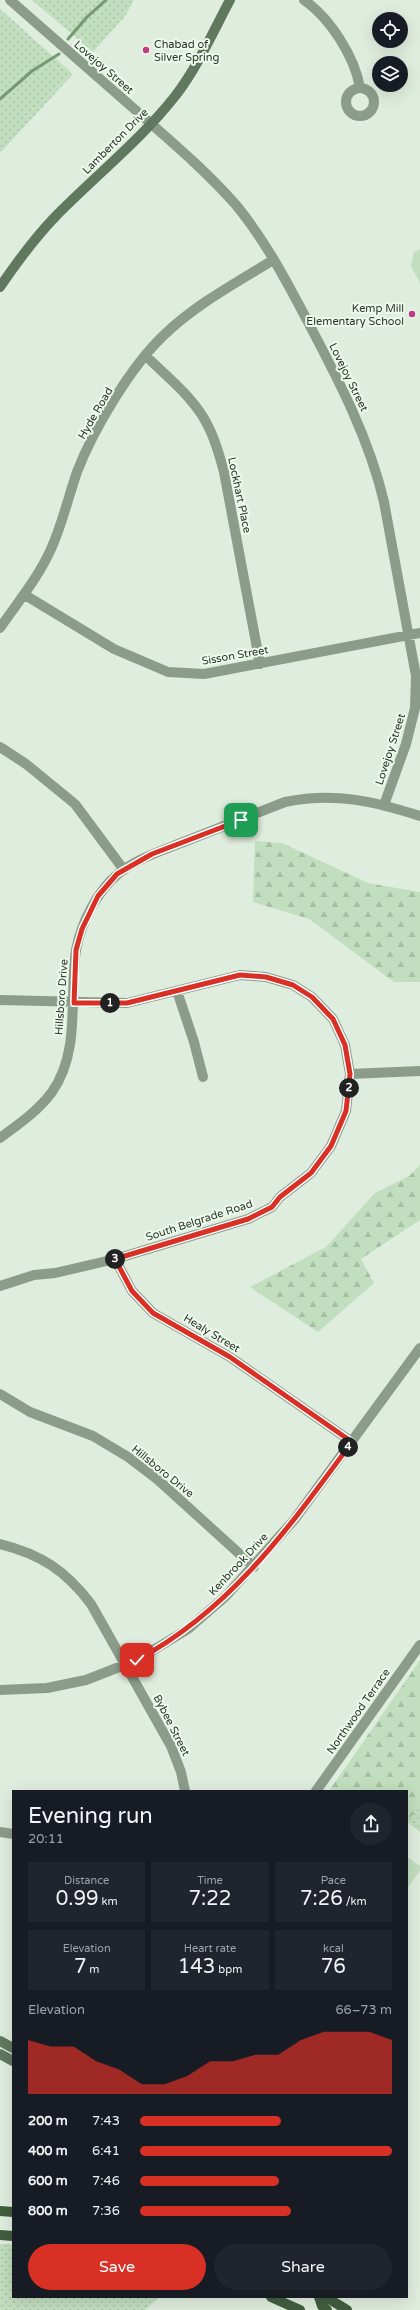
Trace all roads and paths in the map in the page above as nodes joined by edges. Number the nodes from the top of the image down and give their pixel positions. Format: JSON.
{"nodes":[{"id":1,"x":10,"y":0,"type":"edge"},
{"id":2,"x":230,"y":0,"type":"edge"},
{"id":3,"x":304,"y":0,"type":"edge"},
{"id":4,"x":360,"y":88,"type":"dead end"},
{"id":5,"x":151,"y":124,"type":"junction"},
{"id":6,"x":273,"y":260,"type":"junction"},
{"id":7,"x":0,"y":287,"type":"edge"},
{"id":8,"x":146,"y":356,"type":"junction"},
{"id":9,"x":24,"y":595,"type":"junction"},
{"id":10,"x":0,"y":628,"type":"edge"},
{"id":11,"x":420,"y":633,"type":"edge"},
{"id":12,"x":410,"y":635,"type":"junction"},
{"id":13,"x":260,"y":664,"type":"junction"},
{"id":14,"x":0,"y":747,"type":"edge"},
{"id":15,"x":384,"y":805,"type":"junction"},
{"id":16,"x":420,"y":816,"type":"edge"},
{"id":17,"x":124,"y":870,"type":"junction"},
{"id":18,"x":177,"y":991,"type":"junction"},
{"id":19,"x":0,"y":1000,"type":"edge"},
{"id":20,"x":74,"y":1003,"type":"junction"},
{"id":21,"x":420,"y":1071,"type":"edge"},
{"id":22,"x":350,"y":1074,"type":"junction"},
{"id":23,"x":203,"y":1077,"type":"dead end"},
{"id":24,"x":0,"y":1138,"type":"edge"},
{"id":25,"x":115,"y":1259,"type":"junction"},
{"id":26,"x":0,"y":1286,"type":"edge"},
{"id":27,"x":420,"y":1348,"type":"edge"},
{"id":28,"x":0,"y":1394,"type":"edge"},
{"id":29,"x":352,"y":1442,"type":"junction"},
{"id":30,"x":0,"y":1544,"type":"edge"},
{"id":31,"x":254,"y":1567,"type":"junction"},
{"id":32,"x":420,"y":1645,"type":"edge"},
{"id":33,"x":126,"y":1664,"type":"junction"},
{"id":34,"x":0,"y":1690,"type":"edge"},
{"id":35,"x":185,"y":1790,"type":"edge"},
{"id":36,"x":317,"y":1790,"type":"edge"},
{"id":37,"x":0,"y":1832,"type":"edge"},
{"id":38,"x":12,"y":1834,"type":"edge"},
{"id":39,"x":0,"y":2041,"type":"edge"},
{"id":40,"x":12,"y":2047,"type":"edge"},
{"id":41,"x":0,"y":2054,"type":"edge"},
{"id":42,"x":12,"y":2060,"type":"edge"},
{"id":43,"x":0,"y":2211,"type":"edge"},
{"id":44,"x":12,"y":2212,"type":"edge"},
{"id":45,"x":0,"y":2235,"type":"edge"},
{"id":46,"x":12,"y":2236,"type":"edge"},
{"id":47,"x":273,"y":2298,"type":"edge"},
{"id":48,"x":319,"y":2298,"type":"edge"},
{"id":49,"x":328,"y":2298,"type":"edge"},
{"id":50,"x":300,"y":2310,"type":"edge"},
{"id":51,"x":327,"y":2310,"type":"edge"},
{"id":52,"x":347,"y":2310,"type":"edge"}],
"edges":[{"from":1,"to":5,"type":"street","name":"Lovejoy Street"},
{"from":2,"to":5,"type":"street","name":"Lamberton Drive"},
{"from":3,"to":4,"type":"street"},
{"from":5,"to":6,"type":"street","name":"Lovejoy Street"},
{"from":5,"to":7,"type":"street","name":"Lamberton Drive"},
{"from":6,"to":8,"type":"street","name":"Hyde Road"},
{"from":6,"to":12,"type":"street","name":"Lovejoy Street"},
{"from":8,"to":9,"type":"street","name":"Hyde Road"},
{"from":8,"to":13,"type":"street","name":"Lockhart Place"},
{"from":9,"to":10,"type":"street","name":"Hyde Road"},
{"from":9,"to":13,"type":"street","name":"Sisson Street"},
{"from":11,"to":12,"type":"street","name":"Sisson Street"},
{"from":12,"to":13,"type":"street","name":"Sisson Street"},
{"from":12,"to":15,"type":"street","name":"Lovejoy Street"},
{"from":14,"to":17,"type":"street"},
{"from":15,"to":16,"type":"street","name":"Hillsboro Drive"},
{"from":15,"to":17,"type":"street","name":"Hillsboro Drive"},
{"from":17,"to":20,"type":"street","name":"Hillsboro Drive"},
{"from":18,"to":20,"type":"street","name":"South Belgrade Road"},
{"from":18,"to":22,"type":"street","name":"South Belgrade Road"},
{"from":18,"to":23,"type":"street"},
{"from":19,"to":20,"type":"street","name":"South Belgrade Road"},
{"from":20,"to":24,"type":"street","name":"Hillsboro Drive"},
{"from":21,"to":22,"type":"street"},
{"from":22,"to":25,"type":"street","name":"South Belgrade Road"},
{"from":25,"to":26,"type":"street","name":"South Belgrade Road"},
{"from":25,"to":29,"type":"street","name":"Healy Street"},
{"from":27,"to":29,"type":"street","name":"Kenbrook Drive"},
{"from":28,"to":31,"type":"street","name":"Hillsboro Drive"},
{"from":29,"to":31,"type":"street","name":"Kenbrook Drive"},
{"from":30,"to":33,"type":"street","name":"Bybee Street"},
{"from":31,"to":33,"type":"street","name":"Kenbrook Drive"},
{"from":32,"to":36,"type":"street","name":"Northwood Terrace"},
{"from":33,"to":34,"type":"street","name":"Kenbrook Drive"},
{"from":33,"to":35,"type":"street","name":"Bybee Street"},
{"from":37,"to":38,"type":"street"},
{"from":39,"to":40,"type":"street"},
{"from":41,"to":42,"type":"street"},
{"from":43,"to":44,"type":"main road"},
{"from":45,"to":46,"type":"main road"},
{"from":47,"to":50,"type":"main road"},
{"from":48,"to":51,"type":"main road"},
{"from":49,"to":52,"type":"main road"}]}
